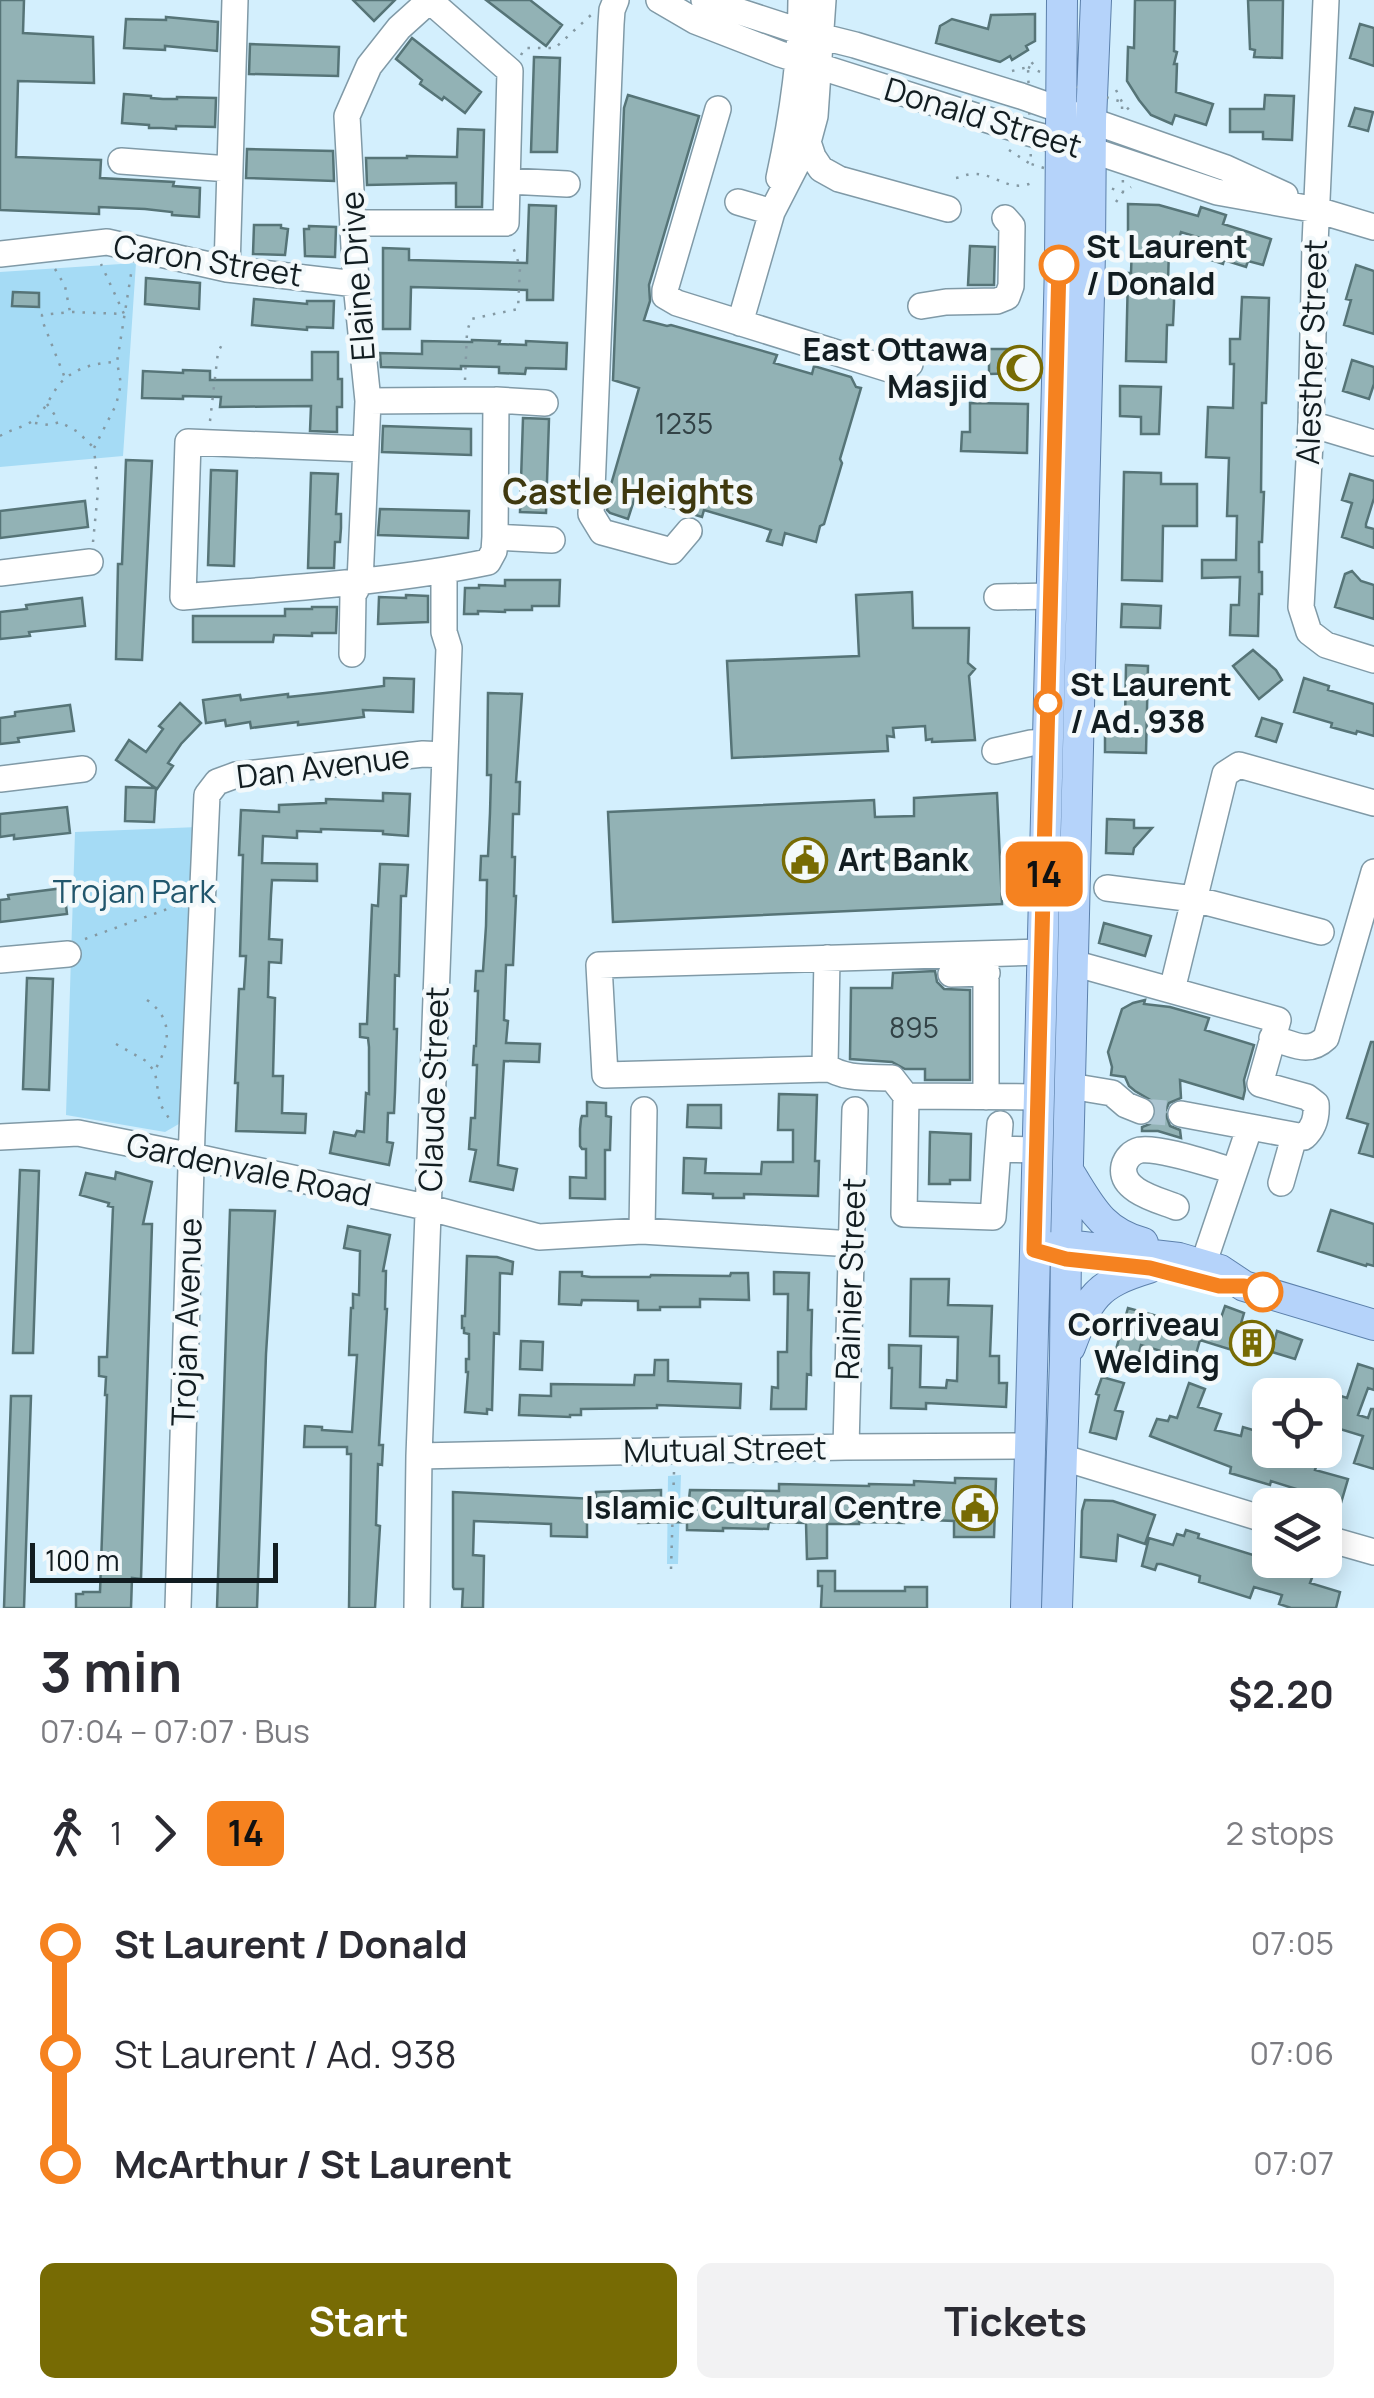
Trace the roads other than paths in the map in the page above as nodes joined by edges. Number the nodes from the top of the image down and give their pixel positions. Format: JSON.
{"nodes":[{"id":1,"x":235,"y":0,"type":"edge"},
{"id":2,"x":430,"y":0,"type":"edge"},
{"id":3,"x":659,"y":0,"type":"edge"},
{"id":4,"x":704,"y":0,"type":"edge"},
{"id":5,"x":801,"y":0,"type":"edge"},
{"id":6,"x":823,"y":0,"type":"edge"},
{"id":7,"x":1062,"y":0,"type":"edge"},
{"id":8,"x":1096,"y":0,"type":"edge"},
{"id":9,"x":1326,"y":0,"type":"edge"},
{"id":10,"x":606,"y":6,"type":"edge"},
{"id":11,"x":810,"y":34,"type":"junction"},
{"id":12,"x":809,"y":64,"type":"junction"},
{"id":13,"x":718,"y":109,"type":"dead end"},
{"id":14,"x":1076,"y":131,"type":"junction"},
{"id":15,"x":808,"y":142,"type":"junction"},
{"id":16,"x":121,"y":160,"type":"dead end"},
{"id":17,"x":229,"y":170,"type":"junction"},
{"id":18,"x":507,"y":180,"type":"junction"},
{"id":19,"x":567,"y":184,"type":"dead end"},
{"id":20,"x":738,"y":202,"type":"dead end"},
{"id":21,"x":948,"y":209,"type":"dead end"},
{"id":22,"x":1317,"y":210,"type":"junction"},
{"id":23,"x":772,"y":212,"type":"junction"},
{"id":24,"x":1005,"y":218,"type":"dead end"},
{"id":25,"x":354,"y":223,"type":"junction"},
{"id":26,"x":1374,"y":227,"type":"edge"},
{"id":27,"x":0,"y":254,"type":"edge"},
{"id":28,"x":227,"y":269,"type":"junction"},
{"id":29,"x":356,"y":284,"type":"junction"},
{"id":30,"x":922,"y":306,"type":"dead end"},
{"id":31,"x":740,"y":323,"type":"junction"},
{"id":32,"x":910,"y":364,"type":"dead end"},
{"id":33,"x":496,"y":400,"type":"junction"},
{"id":34,"x":368,"y":401,"type":"junction"},
{"id":35,"x":545,"y":403,"type":"dead end"},
{"id":36,"x":1311,"y":424,"type":"junction"},
{"id":37,"x":1374,"y":443,"type":"edge"},
{"id":38,"x":365,"y":449,"type":"junction"},
{"id":39,"x":688,"y":531,"type":"dead end"},
{"id":40,"x":495,"y":537,"type":"junction"},
{"id":41,"x":552,"y":540,"type":"dead end"},
{"id":42,"x":90,"y":562,"type":"road end"},
{"id":43,"x":444,"y":571,"type":"junction"},
{"id":44,"x":0,"y":573,"type":"edge"},
{"id":45,"x":360,"y":582,"type":"junction"},
{"id":46,"x":1051,"y":596,"type":"junction"},
{"id":47,"x":996,"y":597,"type":"dead end"},
{"id":48,"x":352,"y":654,"type":"dead end"},
{"id":49,"x":1374,"y":660,"type":"edge"},
{"id":50,"x":1047,"y":742,"type":"junction"},
{"id":51,"x":996,"y":751,"type":"dead end"},
{"id":52,"x":445,"y":755,"type":"junction"},
{"id":53,"x":82,"y":770,"type":"dead end"},
{"id":54,"x":0,"y":779,"type":"edge"},
{"id":55,"x":208,"y":796,"type":"joint"},
{"id":56,"x":1374,"y":803,"type":"edge"},
{"id":57,"x":1374,"y":872,"type":"edge"},
{"id":58,"x":1107,"y":888,"type":"dead end"},
{"id":59,"x":1194,"y":899,"type":"junction"},
{"id":60,"x":1322,"y":932,"type":"dead end"},
{"id":61,"x":1042,"y":952,"type":"junction"},
{"id":62,"x":68,"y":954,"type":"road end"},
{"id":63,"x":827,"y":958,"type":"junction"},
{"id":64,"x":0,"y":960,"type":"edge"},
{"id":65,"x":1073,"y":963,"type":"junction"},
{"id":66,"x":986,"y":964,"type":"junction"},
{"id":67,"x":951,"y":974,"type":"dead end"},
{"id":68,"x":1172,"y":990,"type":"junction"},
{"id":69,"x":1272,"y":1038,"type":"junction"},
{"id":70,"x":828,"y":1069,"type":"junction"},
{"id":71,"x":1070,"y":1086,"type":"junction"},
{"id":72,"x":906,"y":1096,"type":"junction"},
{"id":73,"x":986,"y":1097,"type":"junction"},
{"id":74,"x":1038,"y":1097,"type":"junction"},
{"id":75,"x":644,"y":1110,"type":"dead end"},
{"id":76,"x":855,"y":1110,"type":"dead end"},
{"id":77,"x":1141,"y":1111,"type":"tunnel mouth"},
{"id":78,"x":1182,"y":1114,"type":"tunnel mouth"},
{"id":79,"x":1248,"y":1128,"type":"junction"},
{"id":80,"x":0,"y":1137,"type":"edge"},
{"id":81,"x":1294,"y":1137,"type":"junction"},
{"id":82,"x":192,"y":1144,"type":"junction"},
{"id":83,"x":1037,"y":1150,"type":"junction"},
{"id":84,"x":1234,"y":1171,"type":"junction"},
{"id":85,"x":1069,"y":1172,"type":"junction"},
{"id":86,"x":1280,"y":1183,"type":"dead end"},
{"id":87,"x":1176,"y":1207,"type":"dead end"},
{"id":88,"x":430,"y":1208,"type":"junction"},
{"id":89,"x":642,"y":1231,"type":"junction"},
{"id":90,"x":853,"y":1244,"type":"junction"},
{"id":91,"x":1034,"y":1250,"type":"junction"},
{"id":92,"x":1066,"y":1252,"type":"junction"},
{"id":93,"x":1191,"y":1261,"type":"junction"},
{"id":94,"x":1150,"y":1268,"type":"junction"},
{"id":95,"x":1244,"y":1286,"type":"junction"},
{"id":96,"x":1374,"y":1326,"type":"edge"},
{"id":97,"x":1065,"y":1359,"type":"junction"},
{"id":98,"x":1031,"y":1446,"type":"junction"},
{"id":99,"x":846,"y":1447,"type":"junction"},
{"id":100,"x":419,"y":1456,"type":"junction"},
{"id":101,"x":1061,"y":1457,"type":"junction"},
{"id":102,"x":1252,"y":1515,"type":"edge"},
{"id":103,"x":1342,"y":1543,"type":"edge"},
{"id":104,"x":1374,"y":1552,"type":"edge"},
{"id":105,"x":178,"y":1608,"type":"edge"},
{"id":106,"x":417,"y":1608,"type":"edge"},
{"id":107,"x":1026,"y":1608,"type":"edge"},
{"id":108,"x":1057,"y":1608,"type":"edge"}],
"edges":[{"from":1,"to":17,"type":"street"},
{"from":2,"to":18,"type":"street"},
{"from":2,"to":25,"type":"street","name":"Elaine Drive"},
{"from":3,"to":12,"type":"street","name":"Donald Street"},
{"from":4,"to":11,"type":"street","name":"Donald Street"},
{"from":5,"to":11,"type":"street"},
{"from":6,"to":11,"type":"street"},
{"from":7,"to":14,"type":"main road"},
{"from":8,"to":14,"type":"main road"},
{"from":9,"to":22,"type":"street","name":"Alesther Street"},
{"from":10,"to":39,"type":"street"},
{"from":11,"to":12,"type":"street"},
{"from":11,"to":14,"type":"street","name":"Donald Street"},
{"from":12,"to":14,"type":"street","name":"Donald Street"},
{"from":12,"to":15,"type":"street"},
{"from":12,"to":23,"type":"street"},
{"from":13,"to":31,"type":"street"},
{"from":14,"to":22,"type":"street","name":"Donald Street"},
{"from":14,"to":46,"type":"main road"},
{"from":14,"to":65,"type":"main road"},
{"from":15,"to":21,"type":"street"},
{"from":15,"to":23,"type":"street"},
{"from":16,"to":17,"type":"street"},
{"from":17,"to":28,"type":"street"},
{"from":18,"to":19,"type":"street"},
{"from":18,"to":25,"type":"street"},
{"from":20,"to":23,"type":"street"},
{"from":22,"to":26,"type":"street","name":"Donald Street"},
{"from":22,"to":36,"type":"street","name":"Alesther Street"},
{"from":23,"to":31,"type":"street"},
{"from":24,"to":30,"type":"street"},
{"from":25,"to":29,"type":"street","name":"Elaine Drive"},
{"from":27,"to":28,"type":"street","name":"Caron Street"},
{"from":28,"to":29,"type":"street","name":"Caron Street"},
{"from":29,"to":34,"type":"street","name":"Elaine Drive"},
{"from":31,"to":32,"type":"street"},
{"from":33,"to":34,"type":"street"},
{"from":33,"to":35,"type":"street"},
{"from":33,"to":40,"type":"street"},
{"from":34,"to":38,"type":"street","name":"Elaine Drive"},
{"from":36,"to":37,"type":"street"},
{"from":36,"to":49,"type":"street","name":"Alesther Street"},
{"from":38,"to":45,"type":"street","name":"Elaine Drive"},
{"from":38,"to":45,"type":"street"},
{"from":40,"to":41,"type":"street"},
{"from":40,"to":43,"type":"street"},
{"from":42,"to":44,"type":"street"},
{"from":43,"to":45,"type":"street"},
{"from":43,"to":52,"type":"street","name":"Claude Street"},
{"from":45,"to":48,"type":"street","name":"Elaine Drive"},
{"from":46,"to":47,"type":"street"},
{"from":46,"to":50,"type":"main road"},
{"from":50,"to":51,"type":"street"},
{"from":50,"to":61,"type":"main road"},
{"from":52,"to":55,"type":"street","name":"Dan Avenue"},
{"from":52,"to":88,"type":"street","name":"Claude Street"},
{"from":53,"to":54,"type":"street"},
{"from":55,"to":82,"type":"street","name":"Trojan Avenue"},
{"from":56,"to":59,"type":"street"},
{"from":57,"to":69,"type":"street"},
{"from":58,"to":59,"type":"street"},
{"from":59,"to":60,"type":"street"},
{"from":59,"to":68,"type":"street"},
{"from":61,"to":66,"type":"street"},
{"from":61,"to":74,"type":"main road"},
{"from":62,"to":64,"type":"street"},
{"from":63,"to":66,"type":"street"},
{"from":63,"to":70,"type":"street"},
{"from":63,"to":70,"type":"street"},
{"from":65,"to":68,"type":"street"},
{"from":65,"to":71,"type":"main road"},
{"from":66,"to":67,"type":"street"},
{"from":66,"to":73,"type":"street"},
{"from":68,"to":69,"type":"street"},
{"from":69,"to":81,"type":"street"},
{"from":70,"to":72,"type":"street"},
{"from":71,"to":77,"type":"street"},
{"from":71,"to":85,"type":"main road"},
{"from":72,"to":73,"type":"street"},
{"from":72,"to":83,"type":"street"},
{"from":73,"to":74,"type":"street"},
{"from":74,"to":83,"type":"main road"},
{"from":75,"to":89,"type":"street"},
{"from":76,"to":90,"type":"street","name":"Rainier Street"},
{"from":78,"to":79,"type":"street"},
{"from":79,"to":81,"type":"street"},
{"from":79,"to":84,"type":"street"},
{"from":80,"to":82,"type":"street","name":"Gardenvale Road"},
{"from":81,"to":86,"type":"street"},
{"from":82,"to":88,"type":"street","name":"Gardenvale Road"},
{"from":82,"to":105,"type":"street","name":"Trojan Avenue"},
{"from":83,"to":91,"type":"main road"},
{"from":84,"to":87,"type":"street"},
{"from":84,"to":93,"type":"street"},
{"from":85,"to":92,"type":"main road"},
{"from":85,"to":93,"type":"main road"},
{"from":88,"to":89,"type":"street","name":"Gardenvale Road"},
{"from":88,"to":100,"type":"street","name":"Claude Street"},
{"from":89,"to":90,"type":"street","name":"Gardenvale Road"},
{"from":90,"to":99,"type":"street","name":"Rainier Street"},
{"from":91,"to":92,"type":"main road"},
{"from":91,"to":98,"type":"main road"},
{"from":92,"to":93,"type":"main road"},
{"from":92,"to":94,"type":"main road"},
{"from":92,"to":97,"type":"main road"},
{"from":93,"to":95,"type":"main road"},
{"from":94,"to":95,"type":"main road"},
{"from":94,"to":97,"type":"main road"},
{"from":95,"to":96,"type":"main road"},
{"from":97,"to":101,"type":"main road"},
{"from":98,"to":99,"type":"street","name":"Mutual Street"},
{"from":98,"to":107,"type":"main road"},
{"from":99,"to":100,"type":"street","name":"Mutual Street"},
{"from":100,"to":106,"type":"street","name":"Claude Street"},
{"from":101,"to":102,"type":"street"},
{"from":101,"to":108,"type":"main road"},
{"from":103,"to":104,"type":"street"}]}
